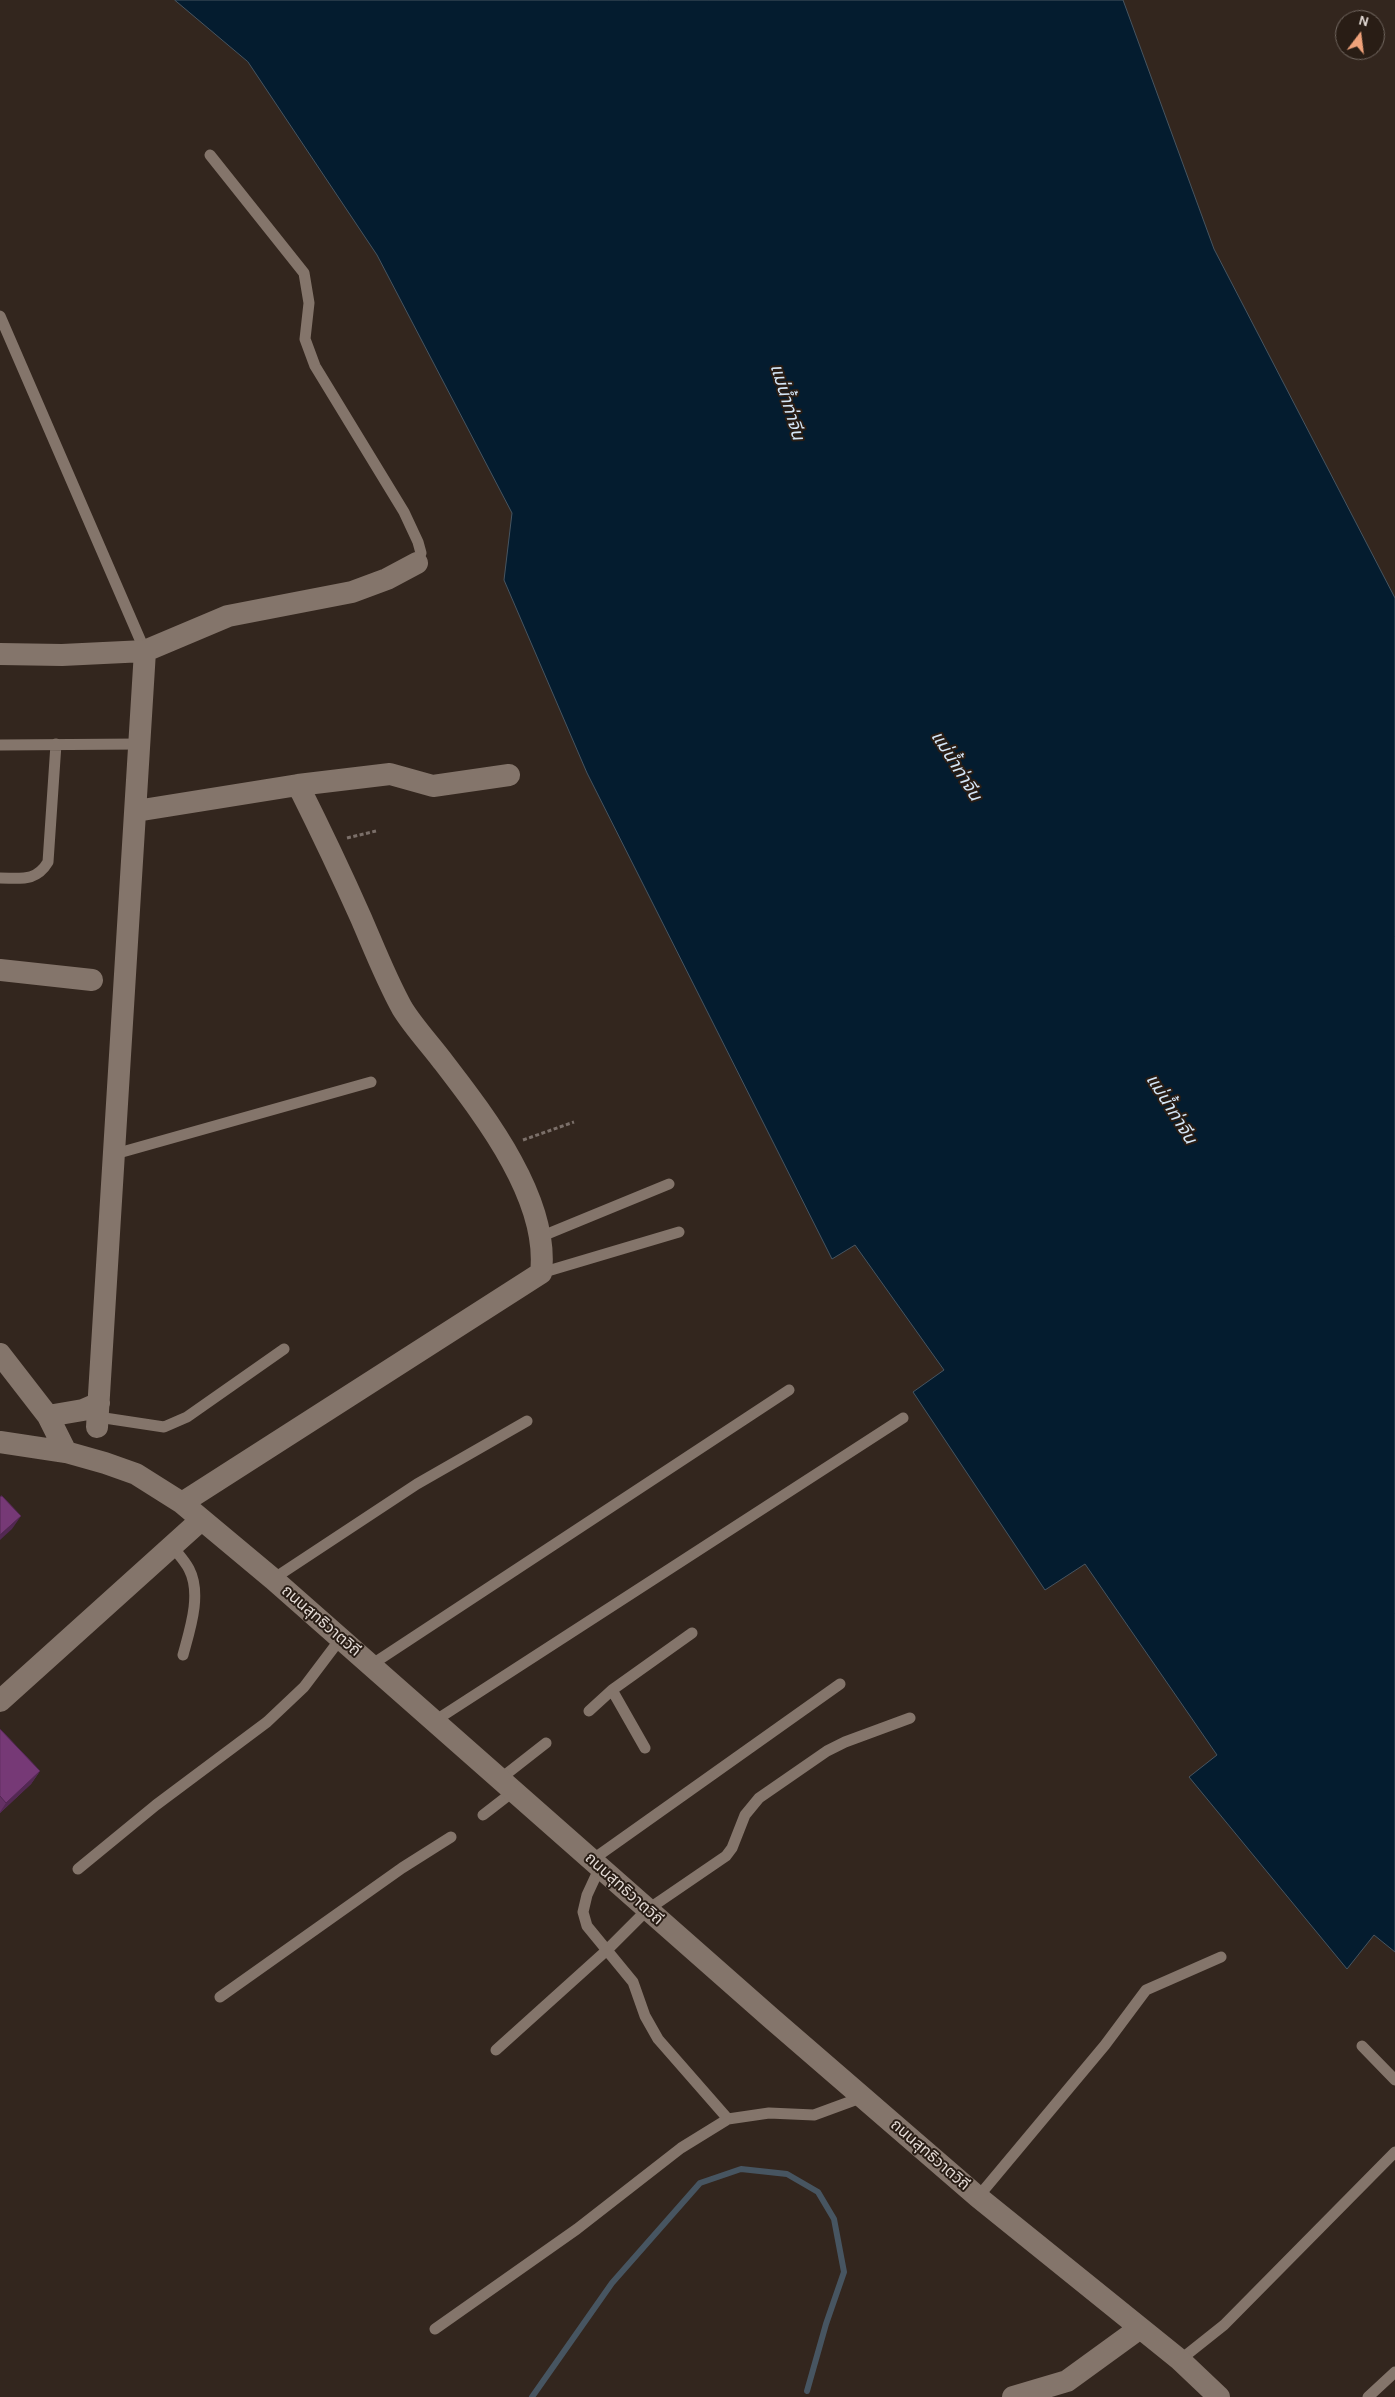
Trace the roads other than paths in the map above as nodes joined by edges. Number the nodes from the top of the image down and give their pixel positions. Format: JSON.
{"nodes":[{"id":1,"x":210,"y":155,"type":"dead end"},
{"id":2,"x":0,"y":316,"type":"edge"},
{"id":3,"x":417,"y":563,"type":"joint"},
{"id":4,"x":145,"y":651,"type":"junction"},
{"id":5,"x":0,"y":654,"type":"edge"},
{"id":6,"x":56,"y":744,"type":"junction"},
{"id":7,"x":140,"y":744,"type":"junction"},
{"id":8,"x":0,"y":745,"type":"edge"},
{"id":9,"x":509,"y":775,"type":"dead end"},
{"id":10,"x":298,"y":785,"type":"junction"},
{"id":11,"x":136,"y":811,"type":"junction"},
{"id":12,"x":0,"y":878,"type":"edge"},
{"id":13,"x":0,"y":970,"type":"edge"},
{"id":14,"x":125,"y":983,"type":"junction"},
{"id":15,"x":372,"y":1082,"type":"dead end"},
{"id":16,"x":115,"y":1154,"type":"junction"},
{"id":17,"x":669,"y":1184,"type":"dead end"},
{"id":18,"x":679,"y":1232,"type":"dead end"},
{"id":19,"x":540,"y":1237,"type":"junction"},
{"id":20,"x":542,"y":1273,"type":"junction"},
{"id":21,"x":284,"y":1349,"type":"dead end"},
{"id":22,"x":0,"y":1354,"type":"edge"},
{"id":23,"x":789,"y":1390,"type":"dead end"},
{"id":24,"x":48,"y":1416,"type":"junction"},
{"id":25,"x":903,"y":1418,"type":"dead end"},
{"id":26,"x":527,"y":1421,"type":"dead end"},
{"id":27,"x":97,"y":1429,"type":"junction"},
{"id":28,"x":0,"y":1442,"type":"edge"},
{"id":29,"x":66,"y":1452,"type":"junction"},
{"id":30,"x":182,"y":1503,"type":"junction"},
{"id":31,"x":201,"y":1520,"type":"junction"},
{"id":32,"x":172,"y":1546,"type":"junction"},
{"id":33,"x":273,"y":1579,"type":"junction"},
{"id":34,"x":692,"y":1633,"type":"dead end"},
{"id":35,"x":341,"y":1638,"type":"junction"},
{"id":36,"x":183,"y":1655,"type":"dead end"},
{"id":37,"x":371,"y":1665,"type":"junction"},
{"id":38,"x":840,"y":1684,"type":"dead end"},
{"id":39,"x":612,"y":1690,"type":"junction"},
{"id":40,"x":0,"y":1701,"type":"edge"},
{"id":41,"x":589,"y":1711,"type":"dead end"},
{"id":42,"x":910,"y":1718,"type":"dead end"},
{"id":43,"x":433,"y":1722,"type":"junction"},
{"id":44,"x":546,"y":1743,"type":"dead end"},
{"id":45,"x":645,"y":1748,"type":"dead end"},
{"id":46,"x":507,"y":1785,"type":"junction"},
{"id":47,"x":483,"y":1815,"type":"dead end"},
{"id":48,"x":451,"y":1837,"type":"dead end"},
{"id":49,"x":596,"y":1864,"type":"junction"},
{"id":50,"x":78,"y":1869,"type":"dead end"},
{"id":51,"x":647,"y":1910,"type":"junction"},
{"id":52,"x":607,"y":1950,"type":"junction"},
{"id":53,"x":1221,"y":1957,"type":"dead end"},
{"id":54,"x":220,"y":1997,"type":"dead end"},
{"id":55,"x":1362,"y":2046,"type":"dead end"},
{"id":56,"x":496,"y":2050,"type":"dead end"},
{"id":57,"x":1395,"y":2080,"type":"edge"},
{"id":58,"x":863,"y":2097,"type":"junction"},
{"id":59,"x":728,"y":2119,"type":"junction"},
{"id":60,"x":1395,"y":2152,"type":"edge"},
{"id":61,"x":978,"y":2197,"type":"junction"},
{"id":62,"x":1140,"y":2328,"type":"junction"},
{"id":63,"x":435,"y":2329,"type":"dead end"},
{"id":64,"x":1180,"y":2360,"type":"junction"},
{"id":65,"x":1395,"y":2372,"type":"edge"},
{"id":66,"x":1013,"y":2397,"type":"edge"},
{"id":67,"x":1219,"y":2397,"type":"edge"},
{"id":68,"x":1368,"y":2397,"type":"edge"}],
"edges":[{"from":1,"to":3,"type":"lane"},
{"from":2,"to":4,"type":"lane"},
{"from":3,"to":4,"type":"street"},
{"from":4,"to":5,"type":"street"},
{"from":4,"to":7,"type":"street"},
{"from":6,"to":7,"type":"lane"},
{"from":6,"to":8,"type":"lane"},
{"from":6,"to":12,"type":"lane"},
{"from":7,"to":11,"type":"street"},
{"from":9,"to":10,"type":"street"},
{"from":10,"to":11,"type":"street"},
{"from":10,"to":19,"type":"street"},
{"from":11,"to":14,"type":"street"},
{"from":13,"to":14,"type":"street"},
{"from":14,"to":16,"type":"street"},
{"from":15,"to":16,"type":"lane"},
{"from":16,"to":27,"type":"street"},
{"from":17,"to":19,"type":"lane"},
{"from":18,"to":20,"type":"lane"},
{"from":19,"to":20,"type":"street"},
{"from":20,"to":30,"type":"street"},
{"from":21,"to":27,"type":"lane"},
{"from":22,"to":24,"type":"street"},
{"from":23,"to":37,"type":"lane"},
{"from":24,"to":27,"type":"street"},
{"from":24,"to":29,"type":"street"},
{"from":25,"to":43,"type":"lane"},
{"from":26,"to":33,"type":"lane"},
{"from":27,"to":29,"type":"street","name":"ถนนสุทธิวาตวิถี"},
{"from":27,"to":30,"type":"street","name":"ถนนสุทธิวาตวิถี"},
{"from":28,"to":29,"type":"street","name":"ถนนสุทธิวาตวิถี"},
{"from":30,"to":31,"type":"street","name":"ถนนสุทธิวาตวิถี"},
{"from":31,"to":32,"type":"street"},
{"from":31,"to":33,"type":"street","name":"ถนนสุทธิวาตวิถี"},
{"from":32,"to":36,"type":"lane"},
{"from":32,"to":40,"type":"street"},
{"from":33,"to":35,"type":"street","name":"ถนนสุทธิวาตวิถี"},
{"from":34,"to":39,"type":"lane"},
{"from":35,"to":37,"type":"street","name":"ถนนสุทธิวาตวิถี"},
{"from":35,"to":50,"type":"lane"},
{"from":37,"to":43,"type":"street","name":"ถนนสุทธิวาตวิถี"},
{"from":38,"to":49,"type":"lane"},
{"from":39,"to":41,"type":"lane"},
{"from":39,"to":45,"type":"lane"},
{"from":42,"to":51,"type":"lane"},
{"from":43,"to":46,"type":"street","name":"ถนนสุทธิวาตวิถี"},
{"from":44,"to":46,"type":"lane"},
{"from":46,"to":47,"type":"lane"},
{"from":46,"to":49,"type":"street","name":"ถนนสุทธิวาตวิถี"},
{"from":48,"to":54,"type":"lane"},
{"from":49,"to":51,"type":"street","name":"ถนนสุทธิวาตวิถี"},
{"from":49,"to":52,"type":"lane"},
{"from":51,"to":52,"type":"lane"},
{"from":51,"to":58,"type":"street","name":"ถนนสุทธิวาตวิถี"},
{"from":52,"to":56,"type":"lane"},
{"from":52,"to":59,"type":"lane"},
{"from":53,"to":61,"type":"lane"},
{"from":55,"to":57,"type":"lane"},
{"from":58,"to":59,"type":"lane"},
{"from":58,"to":61,"type":"street","name":"ถนนสุทธิวาตวิถี"},
{"from":59,"to":63,"type":"lane"},
{"from":60,"to":64,"type":"lane"},
{"from":61,"to":62,"type":"street","name":"ถนนสุทธิวาตวิถี"},
{"from":62,"to":64,"type":"street","name":"ถนนสุทธิวาตวิถี"},
{"from":62,"to":66,"type":"street"},
{"from":64,"to":67,"type":"street","name":"ถนนสุทธิวาตวิถี"},
{"from":65,"to":68,"type":"lane"}]}
